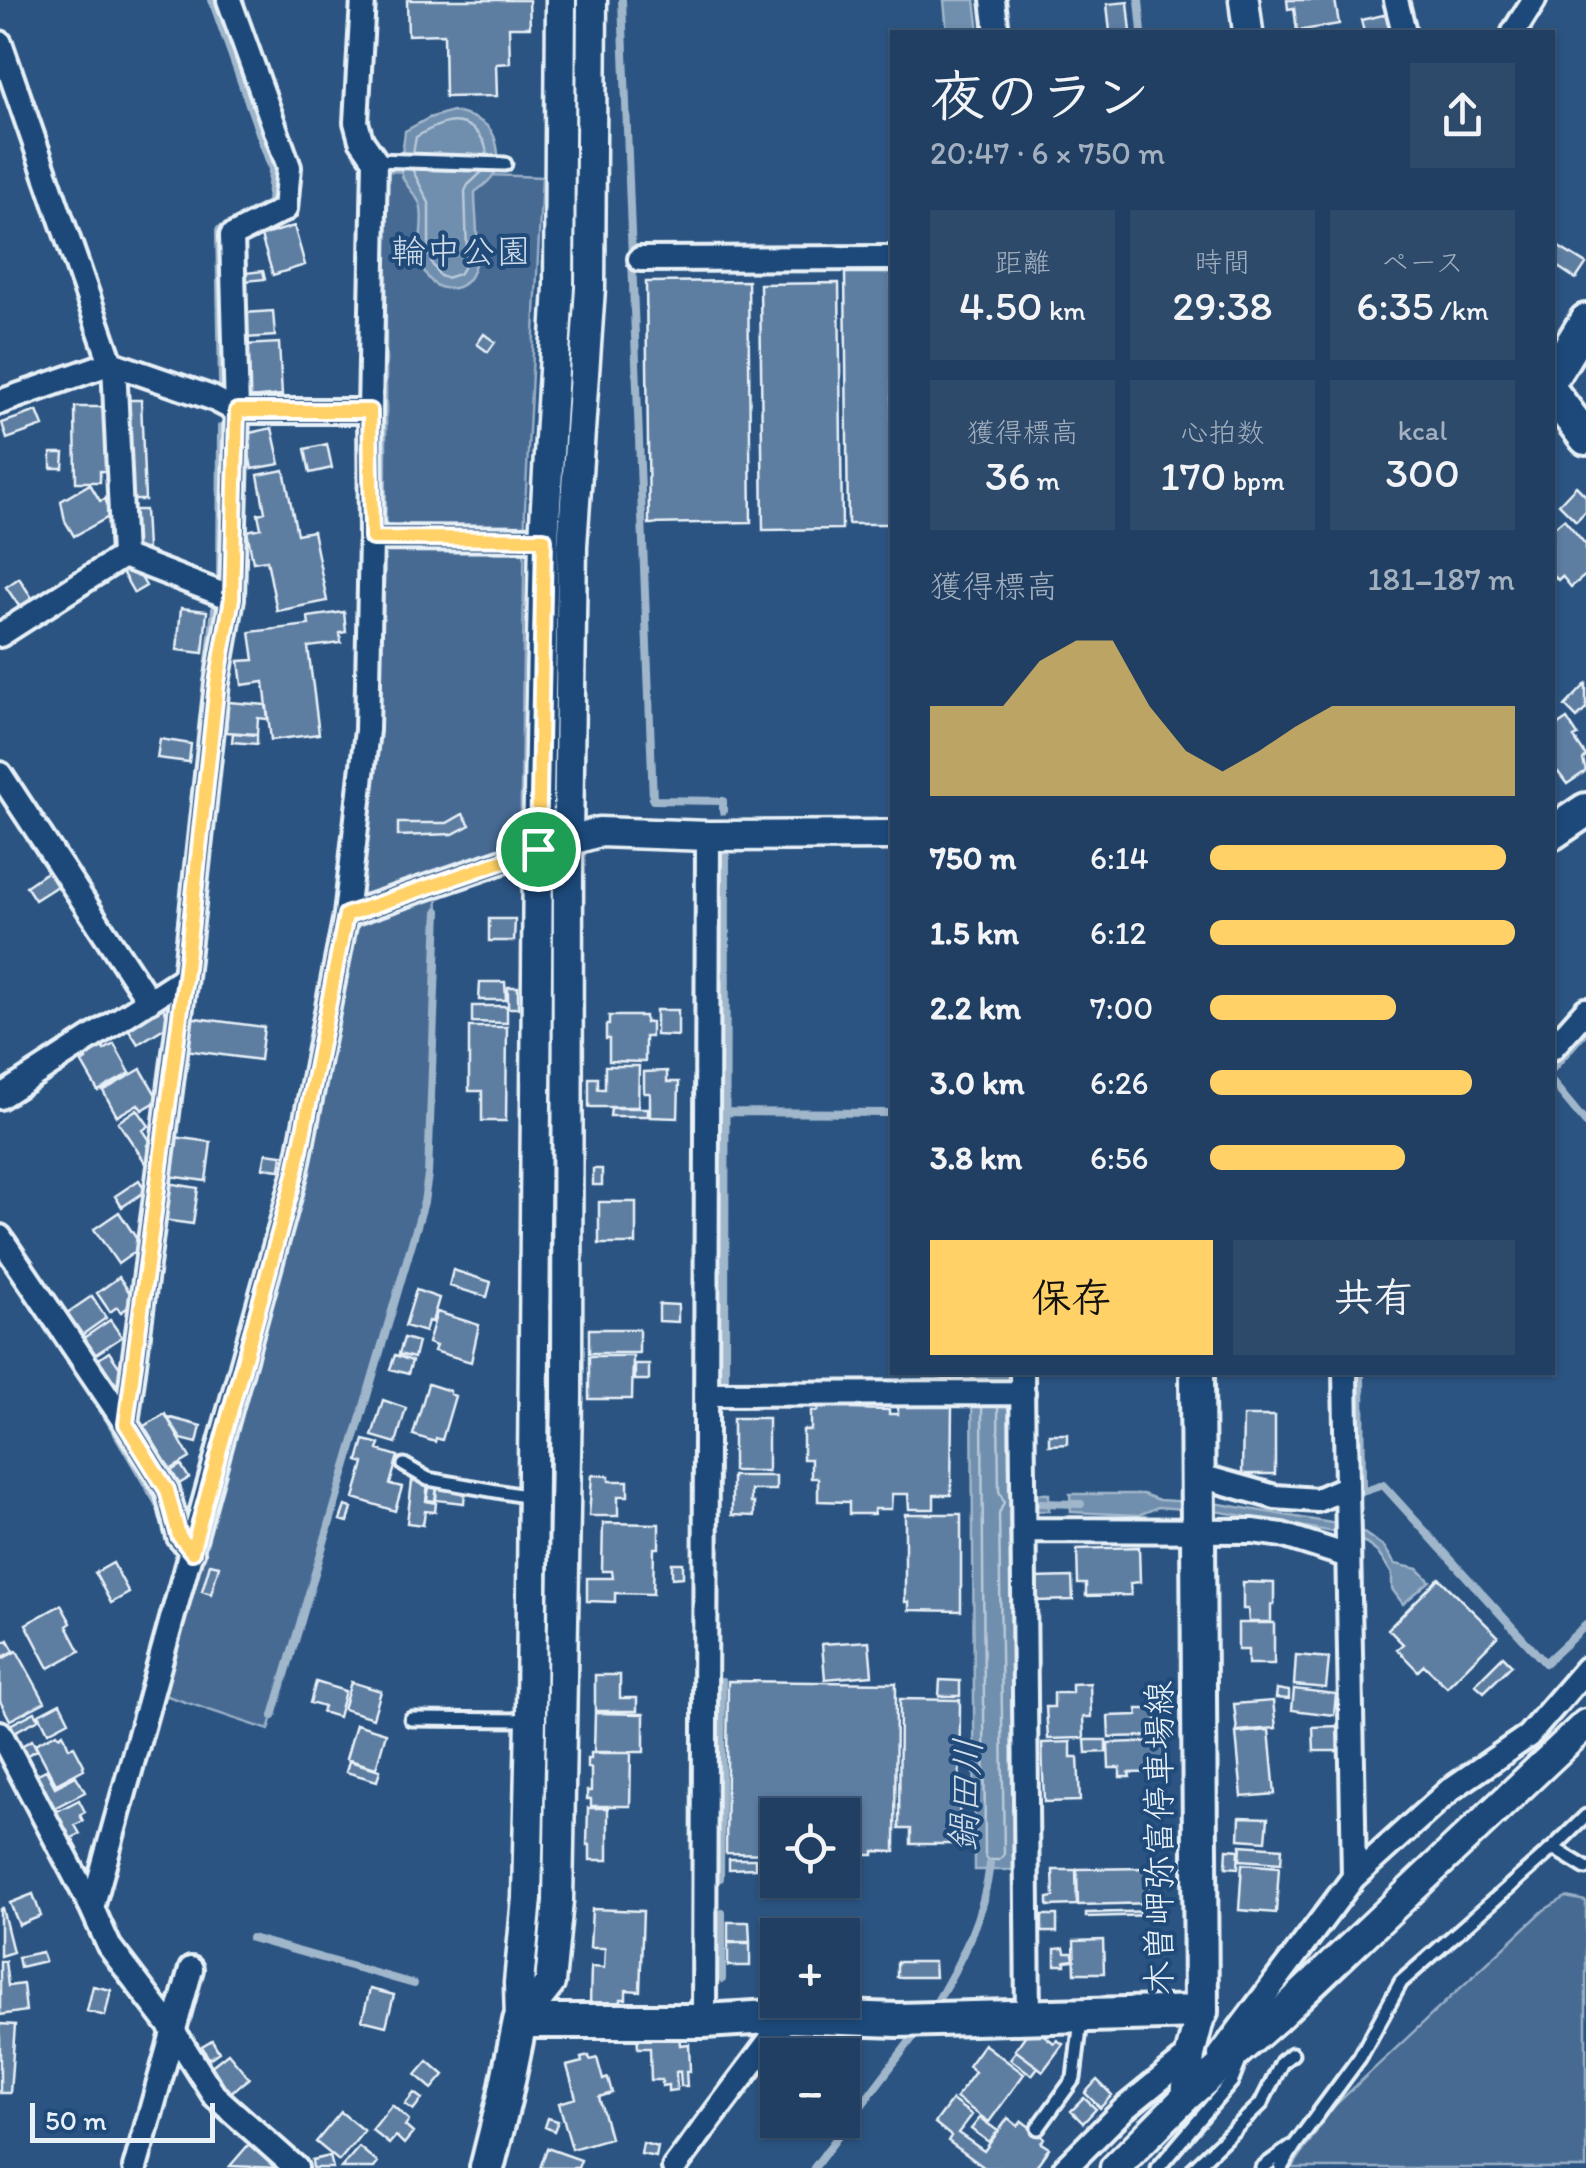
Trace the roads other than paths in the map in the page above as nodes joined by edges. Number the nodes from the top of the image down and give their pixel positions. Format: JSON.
{"nodes":[{"id":1,"x":229,"y":0,"type":"edge"},
{"id":2,"x":362,"y":0,"type":"edge"},
{"id":3,"x":560,"y":0,"type":"edge"},
{"id":4,"x":592,"y":0,"type":"edge"},
{"id":5,"x":993,"y":0,"type":"edge"},
{"id":6,"x":1244,"y":0,"type":"edge"},
{"id":7,"x":1396,"y":0,"type":"edge"},
{"id":8,"x":1534,"y":0,"type":"edge"},
{"id":9,"x":996,"y":30,"type":"edge"},
{"id":10,"x":1248,"y":30,"type":"edge"},
{"id":11,"x":1404,"y":30,"type":"edge"},
{"id":12,"x":1515,"y":30,"type":"edge"},
{"id":13,"x":0,"y":43,"type":"edge"},
{"id":14,"x":384,"y":160,"type":"junction"},
{"id":15,"x":505,"y":164,"type":"dead end"},
{"id":16,"x":890,"y":258,"type":"edge"},
{"id":17,"x":640,"y":259,"type":"dead end"},
{"id":18,"x":1586,"y":321,"type":"edge"},
{"id":19,"x":112,"y":364,"type":"junction"},
{"id":20,"x":1555,"y":372,"type":"edge"},
{"id":21,"x":1555,"y":397,"type":"edge"},
{"id":22,"x":0,"y":402,"type":"edge"},
{"id":23,"x":237,"y":411,"type":"junction"},
{"id":24,"x":370,"y":411,"type":"junction"},
{"id":25,"x":1584,"y":432,"type":"edge"},
{"id":26,"x":372,"y":538,"type":"junction"},
{"id":27,"x":544,"y":539,"type":"junction"},
{"id":28,"x":123,"y":556,"type":"junction"},
{"id":29,"x":232,"y":598,"type":"junction"},
{"id":30,"x":0,"y":634,"type":"edge"},
{"id":31,"x":0,"y":774,"type":"edge"},
{"id":32,"x":1586,"y":810,"type":"edge"},
{"id":33,"x":1555,"y":831,"type":"edge"},
{"id":34,"x":890,"y":835,"type":"edge"},
{"id":35,"x":708,"y":836,"type":"junction"},
{"id":36,"x":568,"y":841,"type":"junction"},
{"id":37,"x":538,"y":849,"type":"junction"},
{"id":38,"x":346,"y":915,"type":"junction"},
{"id":39,"x":185,"y":978,"type":"junction"},
{"id":40,"x":149,"y":1001,"type":"junction"},
{"id":41,"x":1586,"y":1010,"type":"edge"},
{"id":42,"x":1555,"y":1045,"type":"edge"},
{"id":43,"x":0,"y":1097,"type":"edge"},
{"id":44,"x":0,"y":1237,"type":"edge"},
{"id":45,"x":1197,"y":1375,"type":"edge"},
{"id":46,"x":1345,"y":1375,"type":"edge"},
{"id":47,"x":1020,"y":1387,"type":"edge"},
{"id":48,"x":706,"y":1394,"type":"junction"},
{"id":49,"x":126,"y":1424,"type":"junction"},
{"id":50,"x":404,"y":1465,"type":"dead end"},
{"id":51,"x":1347,"y":1488,"type":"junction"},
{"id":52,"x":534,"y":1497,"type":"junction"},
{"id":53,"x":1198,"y":1505,"type":"junction"},
{"id":54,"x":1024,"y":1524,"type":"junction"},
{"id":55,"x":1348,"y":1548,"type":"junction"},
{"id":56,"x":192,"y":1552,"type":"junction"},
{"id":57,"x":1586,"y":1670,"type":"edge"},
{"id":58,"x":411,"y":1719,"type":"dead end"},
{"id":59,"x":532,"y":1720,"type":"junction"},
{"id":60,"x":1586,"y":1724,"type":"edge"},
{"id":61,"x":0,"y":1733,"type":"edge"},
{"id":62,"x":1586,"y":1816,"type":"edge"},
{"id":63,"x":1553,"y":1848,"type":"junction"},
{"id":64,"x":1586,"y":1868,"type":"edge"},
{"id":65,"x":1354,"y":1877,"type":"junction"},
{"id":66,"x":92,"y":1908,"type":"junction"},
{"id":67,"x":192,"y":1969,"type":"dead end"},
{"id":68,"x":1201,"y":2012,"type":"junction"},
{"id":69,"x":1081,"y":2016,"type":"junction"},
{"id":70,"x":1028,"y":2017,"type":"junction"},
{"id":71,"x":760,"y":2018,"type":"edge"},
{"id":72,"x":786,"y":2018,"type":"edge"},
{"id":73,"x":843,"y":2018,"type":"edge"},
{"id":74,"x":520,"y":2021,"type":"junction"},
{"id":75,"x":704,"y":2021,"type":"junction"},
{"id":76,"x":173,"y":2030,"type":"junction"},
{"id":77,"x":1249,"y":2042,"type":"junction"},
{"id":78,"x":1292,"y":2054,"type":"dead end"},
{"id":79,"x":1190,"y":2055,"type":"junction"},
{"id":80,"x":1186,"y":2097,"type":"junction"},
{"id":81,"x":1038,"y":2128,"type":"dead end"},
{"id":82,"x":1295,"y":2144,"type":"junction"},
{"id":83,"x":135,"y":2168,"type":"edge"},
{"id":84,"x":296,"y":2168,"type":"edge"},
{"id":85,"x":487,"y":2168,"type":"edge"},
{"id":86,"x":674,"y":2168,"type":"edge"},
{"id":87,"x":1064,"y":2168,"type":"edge"},
{"id":88,"x":1116,"y":2168,"type":"edge"},
{"id":89,"x":1158,"y":2168,"type":"edge"},
{"id":90,"x":1194,"y":2168,"type":"edge"},
{"id":91,"x":1262,"y":2168,"type":"edge"},
{"id":92,"x":1282,"y":2168,"type":"edge"}],
"edges":[{"from":1,"to":23,"type":"street"},
{"from":2,"to":14,"type":"street"},
{"from":3,"to":27,"type":"street"},
{"from":4,"to":36,"type":"street"},
{"from":5,"to":9,"type":"street"},
{"from":6,"to":10,"type":"street"},
{"from":7,"to":11,"type":"street"},
{"from":8,"to":12,"type":"street"},
{"from":13,"to":19,"type":"street"},
{"from":14,"to":15,"type":"lane"},
{"from":14,"to":24,"type":"street"},
{"from":16,"to":17,"type":"street"},
{"from":18,"to":20,"type":"main road"},
{"from":19,"to":22,"type":"street"},
{"from":19,"to":23,"type":"street"},
{"from":19,"to":28,"type":"street"},
{"from":21,"to":25,"type":"main road"},
{"from":23,"to":24,"type":"street"},
{"from":23,"to":29,"type":"street"},
{"from":24,"to":26,"type":"street"},
{"from":26,"to":27,"type":"street"},
{"from":26,"to":38,"type":"street"},
{"from":27,"to":37,"type":"street"},
{"from":28,"to":29,"type":"street"},
{"from":28,"to":30,"type":"street"},
{"from":29,"to":39,"type":"street"},
{"from":31,"to":40,"type":"street"},
{"from":32,"to":33,"type":"main road"},
{"from":34,"to":35,"type":"street"},
{"from":35,"to":36,"type":"street"},
{"from":35,"to":48,"type":"street"},
{"from":36,"to":37,"type":"street"},
{"from":36,"to":74,"type":"street"},
{"from":37,"to":38,"type":"street"},
{"from":37,"to":52,"type":"street"},
{"from":38,"to":56,"type":"street"},
{"from":39,"to":40,"type":"street"},
{"from":39,"to":49,"type":"street"},
{"from":40,"to":43,"type":"street"},
{"from":41,"to":42,"type":"street"},
{"from":44,"to":49,"type":"street"},
{"from":45,"to":53,"type":"main road","name":"木曽岬弥富停車場線"},
{"from":46,"to":51,"type":"street"},
{"from":47,"to":48,"type":"street"},
{"from":47,"to":54,"type":"street"},
{"from":48,"to":75,"type":"street"},
{"from":49,"to":56,"type":"street"},
{"from":50,"to":52,"type":"lane"},
{"from":51,"to":53,"type":"street"},
{"from":51,"to":55,"type":"street"},
{"from":52,"to":59,"type":"street"},
{"from":53,"to":54,"type":"street"},
{"from":53,"to":55,"type":"street"},
{"from":53,"to":68,"type":"main road","name":"木曽岬弥富停車場線"},
{"from":54,"to":70,"type":"street"},
{"from":55,"to":65,"type":"street"},
{"from":56,"to":66,"type":"street"},
{"from":57,"to":65,"type":"street"},
{"from":58,"to":59,"type":"lane"},
{"from":59,"to":74,"type":"street"},
{"from":60,"to":77,"type":"street"},
{"from":61,"to":66,"type":"street"},
{"from":62,"to":63,"type":"lane"},
{"from":63,"to":64,"type":"lane"},
{"from":63,"to":82,"type":"lane"},
{"from":65,"to":80,"type":"street"},
{"from":66,"to":76,"type":"street"},
{"from":67,"to":76,"type":"street"},
{"from":68,"to":69,"type":"main road","name":"木曽岬弥富停車場線"},
{"from":68,"to":79,"type":"street"},
{"from":69,"to":70,"type":"main road","name":"木曽岬弥富停車場線"},
{"from":69,"to":81,"type":"lane"},
{"from":70,"to":73,"type":"main road","name":"木曽岬弥富停車場線"},
{"from":71,"to":75,"type":"main road","name":"木曽岬弥富停車場線"},
{"from":72,"to":86,"type":"street"},
{"from":74,"to":75,"type":"main road","name":"木曽岬弥富停車場線"},
{"from":74,"to":85,"type":"main road"},
{"from":76,"to":83,"type":"street"},
{"from":76,"to":84,"type":"street"},
{"from":77,"to":80,"type":"street"},
{"from":77,"to":89,"type":"lane"},
{"from":78,"to":90,"type":"lane"},
{"from":79,"to":80,"type":"street"},
{"from":79,"to":87,"type":"street"},
{"from":80,"to":88,"type":"street"},
{"from":82,"to":91,"type":"lane"},
{"from":82,"to":92,"type":"lane"}]}
